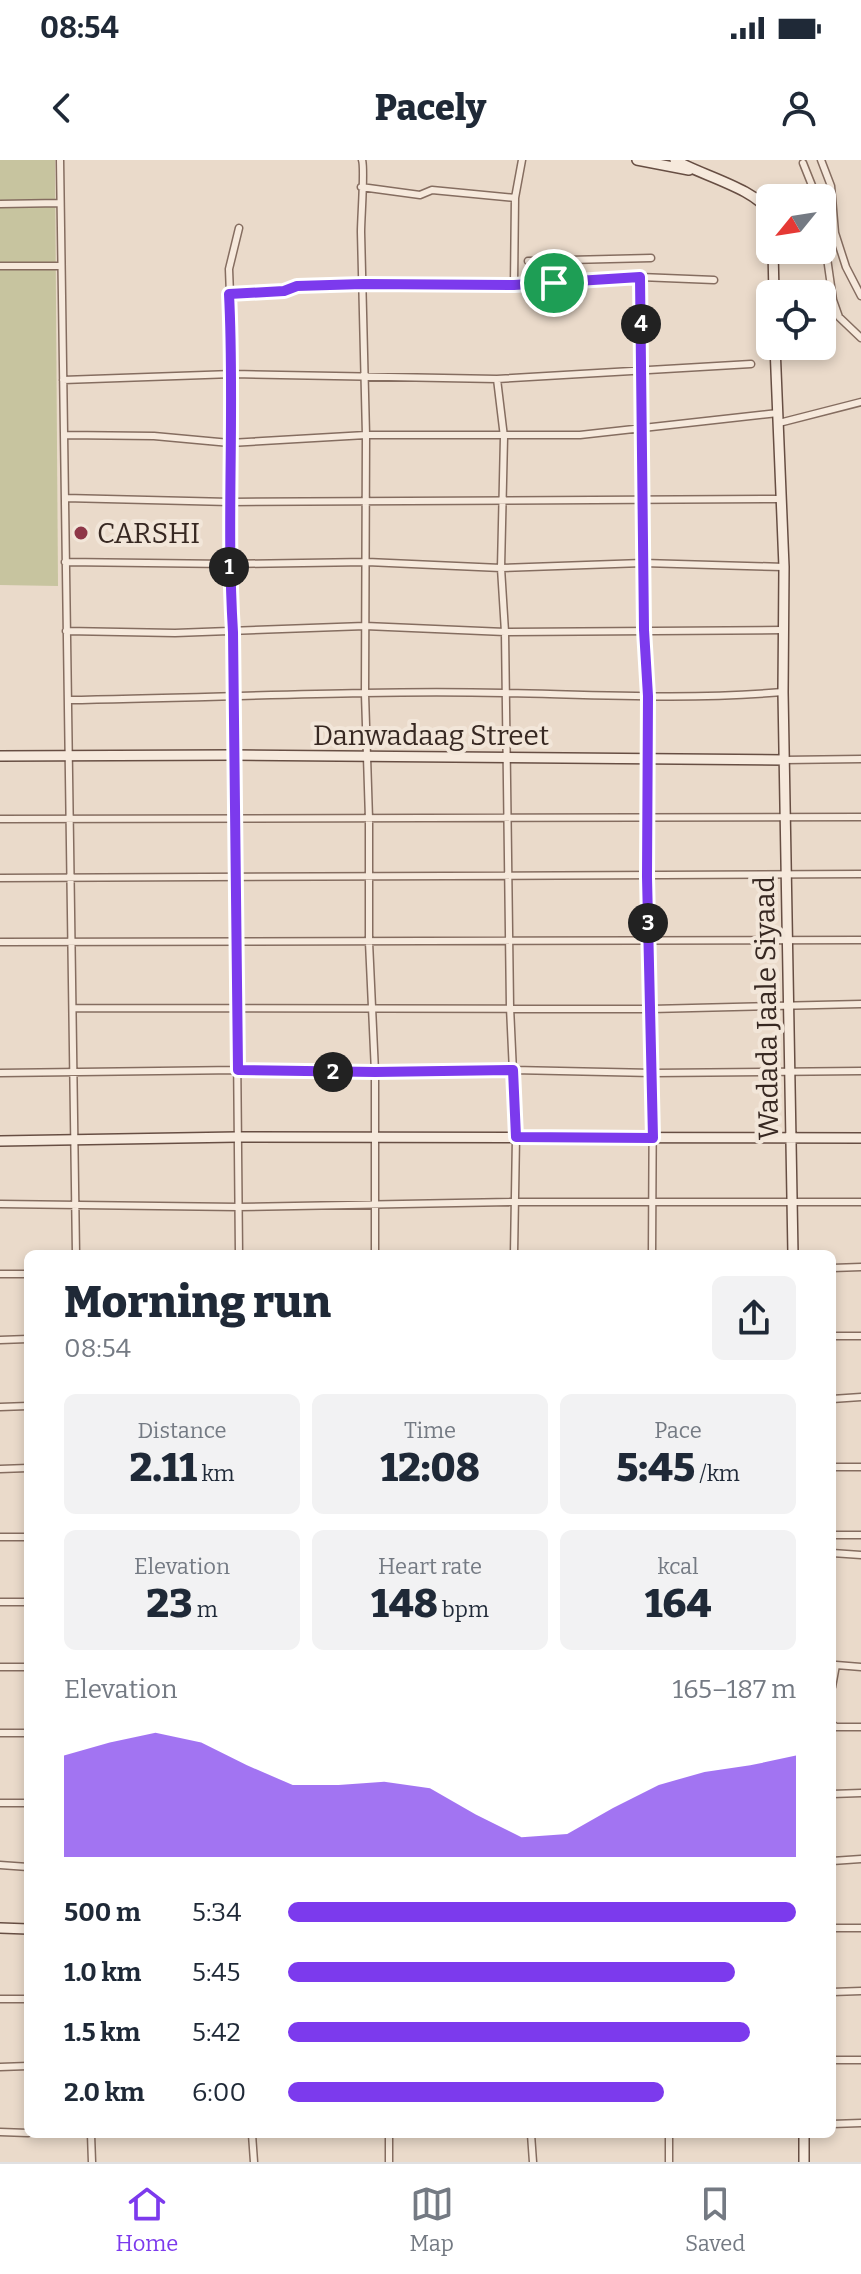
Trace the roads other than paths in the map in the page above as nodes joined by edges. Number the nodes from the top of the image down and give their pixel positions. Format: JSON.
{"nodes":[{"id":1,"x":60,"y":160,"type":"edge"},
{"id":2,"x":362,"y":160,"type":"edge"},
{"id":3,"x":522,"y":160,"type":"edge"},
{"id":4,"x":637,"y":160,"type":"edge"},
{"id":5,"x":675,"y":160,"type":"edge"},
{"id":6,"x":821,"y":160,"type":"edge"},
{"id":7,"x":803,"y":163,"type":"dead end"},
{"id":8,"x":692,"y":170,"type":"junction"},
{"id":9,"x":811,"y":184,"type":"edge"},
{"id":10,"x":361,"y":187,"type":"junction"},
{"id":11,"x":515,"y":198,"type":"junction"},
{"id":12,"x":756,"y":200,"type":"edge"},
{"id":13,"x":60,"y":203,"type":"junction"},
{"id":14,"x":0,"y":204,"type":"edge"},
{"id":15,"x":239,"y":228,"type":"dead end"},
{"id":16,"x":651,"y":258,"type":"dead end"},
{"id":17,"x":555,"y":260,"type":"junction"},
{"id":18,"x":528,"y":261,"type":"dead end"},
{"id":19,"x":829,"y":264,"type":"edge"},
{"id":20,"x":0,"y":266,"type":"edge"},
{"id":21,"x":61,"y":266,"type":"junction"},
{"id":22,"x":640,"y":277,"type":"junction"},
{"id":23,"x":714,"y":280,"type":"dead end"},
{"id":24,"x":554,"y":283,"type":"junction"},
{"id":25,"x":363,"y":284,"type":"junction"},
{"id":26,"x":514,"y":285,"type":"junction"},
{"id":27,"x":229,"y":294,"type":"junction"},
{"id":28,"x":861,"y":296,"type":"edge"},
{"id":29,"x":861,"y":338,"type":"edge"},
{"id":30,"x":776,"y":360,"type":"edge"},
{"id":31,"x":751,"y":364,"type":"dead end"},
{"id":32,"x":641,"y":369,"type":"junction"},
{"id":33,"x":233,"y":374,"type":"junction"},
{"id":34,"x":365,"y":375,"type":"junction"},
{"id":35,"x":497,"y":379,"type":"junction"},
{"id":36,"x":63,"y":380,"type":"junction"},
{"id":37,"x":861,"y":402,"type":"edge"},
{"id":38,"x":778,"y":418,"type":"junction"},
{"id":39,"x":641,"y":428,"type":"junction"},
{"id":40,"x":65,"y":435,"type":"junction"},
{"id":41,"x":366,"y":435,"type":"junction"},
{"id":42,"x":504,"y":437,"type":"junction"},
{"id":43,"x":230,"y":443,"type":"junction"},
{"id":44,"x":65,"y":498,"type":"junction"},
{"id":45,"x":782,"y":499,"type":"junction"},
{"id":46,"x":365,"y":500,"type":"junction"},
{"id":47,"x":502,"y":501,"type":"junction"},
{"id":48,"x":644,"y":501,"type":"junction"},
{"id":49,"x":230,"y":502,"type":"junction"},
{"id":50,"x":65,"y":562,"type":"junction"},
{"id":51,"x":367,"y":562,"type":"junction"},
{"id":52,"x":643,"y":563,"type":"junction"},
{"id":53,"x":229,"y":564,"type":"junction"},
{"id":54,"x":784,"y":567,"type":"junction"},
{"id":55,"x":501,"y":568,"type":"junction"},
{"id":56,"x":365,"y":626,"type":"junction"},
{"id":57,"x":644,"y":630,"type":"junction"},
{"id":58,"x":783,"y":630,"type":"junction"},
{"id":59,"x":66,"y":631,"type":"junction"},
{"id":60,"x":233,"y":632,"type":"junction"},
{"id":61,"x":505,"y":632,"type":"junction"},
{"id":62,"x":783,"y":692,"type":"junction"},
{"id":63,"x":504,"y":693,"type":"junction"},
{"id":64,"x":365,"y":694,"type":"junction"},
{"id":65,"x":648,"y":696,"type":"junction"},
{"id":66,"x":232,"y":698,"type":"junction"},
{"id":67,"x":68,"y":700,"type":"junction"},
{"id":68,"x":68,"y":755,"type":"junction"},
{"id":69,"x":233,"y":755,"type":"junction"},
{"id":70,"x":0,"y":756,"type":"edge"},
{"id":71,"x":368,"y":757,"type":"junction"},
{"id":72,"x":505,"y":757,"type":"junction"},
{"id":73,"x":648,"y":758,"type":"junction"},
{"id":74,"x":861,"y":759,"type":"edge"},
{"id":75,"x":784,"y":760,"type":"junction"},
{"id":76,"x":785,"y":817,"type":"junction"},
{"id":77,"x":861,"y":817,"type":"edge"},
{"id":78,"x":508,"y":818,"type":"junction"},
{"id":79,"x":647,"y":818,"type":"junction"},
{"id":80,"x":0,"y":819,"type":"edge"},
{"id":81,"x":71,"y":819,"type":"junction"},
{"id":82,"x":234,"y":819,"type":"junction"},
{"id":83,"x":369,"y":819,"type":"junction"},
{"id":84,"x":786,"y":872,"type":"junction"},
{"id":85,"x":861,"y":874,"type":"edge"},
{"id":86,"x":508,"y":877,"type":"junction"},
{"id":87,"x":647,"y":877,"type":"junction"},
{"id":88,"x":0,"y":878,"type":"edge"},
{"id":89,"x":234,"y":878,"type":"junction"},
{"id":90,"x":369,"y":878,"type":"junction"},
{"id":91,"x":73,"y":880,"type":"junction"},
{"id":92,"x":648,"y":940,"type":"junction"},
{"id":93,"x":861,"y":940,"type":"edge"},
{"id":94,"x":787,"y":941,"type":"junction"},
{"id":95,"x":0,"y":942,"type":"edge"},
{"id":96,"x":73,"y":942,"type":"junction"},
{"id":97,"x":236,"y":942,"type":"junction"},
{"id":98,"x":369,"y":942,"type":"junction"},
{"id":99,"x":510,"y":942,"type":"junction"},
{"id":100,"x":788,"y":1004,"type":"junction"},
{"id":101,"x":861,"y":1004,"type":"edge"},
{"id":102,"x":372,"y":1007,"type":"junction"},
{"id":103,"x":510,"y":1007,"type":"junction"},
{"id":104,"x":75,"y":1008,"type":"junction"},
{"id":105,"x":236,"y":1008,"type":"junction"},
{"id":106,"x":651,"y":1009,"type":"junction"},
{"id":107,"x":238,"y":1070,"type":"junction"},
{"id":108,"x":513,"y":1070,"type":"junction"},
{"id":109,"x":790,"y":1071,"type":"junction"},
{"id":110,"x":861,"y":1071,"type":"edge"},
{"id":111,"x":375,"y":1072,"type":"junction"},
{"id":112,"x":0,"y":1073,"type":"edge"},
{"id":113,"x":74,"y":1073,"type":"junction"},
{"id":114,"x":653,"y":1073,"type":"junction"},
{"id":115,"x":237,"y":1137,"type":"junction"},
{"id":116,"x":516,"y":1137,"type":"junction"},
{"id":117,"x":375,"y":1138,"type":"junction"},
{"id":118,"x":653,"y":1138,"type":"junction"},
{"id":119,"x":790,"y":1138,"type":"junction"},
{"id":120,"x":861,"y":1138,"type":"edge"},
{"id":121,"x":75,"y":1140,"type":"junction"},
{"id":122,"x":0,"y":1141,"type":"edge"},
{"id":123,"x":653,"y":1201,"type":"junction"},
{"id":124,"x":514,"y":1202,"type":"junction"},
{"id":125,"x":861,"y":1202,"type":"edge"},
{"id":126,"x":0,"y":1204,"type":"edge"},
{"id":127,"x":376,"y":1204,"type":"junction"},
{"id":128,"x":790,"y":1204,"type":"junction"},
{"id":129,"x":76,"y":1205,"type":"junction"},
{"id":130,"x":238,"y":1207,"type":"junction"},
{"id":131,"x":76,"y":1250,"type":"edge"},
{"id":132,"x":239,"y":1250,"type":"edge"},
{"id":133,"x":375,"y":1250,"type":"edge"},
{"id":134,"x":514,"y":1250,"type":"edge"},
{"id":135,"x":652,"y":1250,"type":"edge"},
{"id":136,"x":793,"y":1250,"type":"edge"},
{"id":137,"x":861,"y":1267,"type":"edge"},
{"id":138,"x":836,"y":1268,"type":"edge"},
{"id":139,"x":0,"y":1274,"type":"edge"},
{"id":140,"x":24,"y":1274,"type":"edge"},
{"id":141,"x":836,"y":1336,"type":"edge"},
{"id":142,"x":861,"y":1336,"type":"edge"},
{"id":143,"x":24,"y":1339,"type":"edge"},
{"id":144,"x":0,"y":1340,"type":"edge"},
{"id":145,"x":861,"y":1397,"type":"edge"},
{"id":146,"x":836,"y":1399,"type":"edge"},
{"id":147,"x":24,"y":1406,"type":"edge"},
{"id":148,"x":0,"y":1407,"type":"edge"},
{"id":149,"x":836,"y":1467,"type":"edge"},
{"id":150,"x":861,"y":1467,"type":"edge"},
{"id":151,"x":24,"y":1468,"type":"edge"},
{"id":152,"x":0,"y":1469,"type":"edge"},
{"id":153,"x":836,"y":1535,"type":"edge"},
{"id":154,"x":861,"y":1535,"type":"edge"},
{"id":155,"x":0,"y":1537,"type":"edge"},
{"id":156,"x":24,"y":1537,"type":"edge"},
{"id":157,"x":836,"y":1553,"type":"edge"},
{"id":158,"x":861,"y":1555,"type":"edge"},
{"id":159,"x":0,"y":1602,"type":"edge"},
{"id":160,"x":24,"y":1602,"type":"edge"},
{"id":161,"x":836,"y":1665,"type":"edge"},
{"id":162,"x":0,"y":1667,"type":"edge"},
{"id":163,"x":24,"y":1667,"type":"edge"},
{"id":164,"x":861,"y":1667,"type":"edge"},
{"id":165,"x":836,"y":1727,"type":"edge"},
{"id":166,"x":861,"y":1727,"type":"edge"},
{"id":167,"x":0,"y":1733,"type":"edge"},
{"id":168,"x":24,"y":1733,"type":"edge"},
{"id":169,"x":861,"y":1793,"type":"edge"},
{"id":170,"x":836,"y":1794,"type":"edge"},
{"id":171,"x":0,"y":1803,"type":"edge"},
{"id":172,"x":24,"y":1803,"type":"edge"},
{"id":173,"x":861,"y":1859,"type":"edge"},
{"id":174,"x":836,"y":1861,"type":"edge"},
{"id":175,"x":0,"y":1865,"type":"edge"},
{"id":176,"x":24,"y":1867,"type":"edge"},
{"id":177,"x":0,"y":1928,"type":"edge"},
{"id":178,"x":836,"y":1928,"type":"edge"},
{"id":179,"x":861,"y":1928,"type":"edge"},
{"id":180,"x":24,"y":1929,"type":"edge"},
{"id":181,"x":861,"y":1991,"type":"edge"},
{"id":182,"x":836,"y":1992,"type":"edge"},
{"id":183,"x":0,"y":1999,"type":"edge"},
{"id":184,"x":24,"y":1999,"type":"edge"},
{"id":185,"x":836,"y":2060,"type":"edge"},
{"id":186,"x":861,"y":2060,"type":"edge"},
{"id":187,"x":24,"y":2066,"type":"edge"},
{"id":188,"x":0,"y":2067,"type":"edge"},
{"id":189,"x":861,"y":2123,"type":"edge"},
{"id":190,"x":836,"y":2124,"type":"edge"},
{"id":191,"x":0,"y":2132,"type":"edge"},
{"id":192,"x":24,"y":2133,"type":"edge"},
{"id":193,"x":91,"y":2138,"type":"edge"},
{"id":194,"x":252,"y":2138,"type":"edge"},
{"id":195,"x":389,"y":2138,"type":"edge"},
{"id":196,"x":531,"y":2138,"type":"edge"},
{"id":197,"x":669,"y":2138,"type":"edge"},
{"id":198,"x":804,"y":2138,"type":"edge"},
{"id":199,"x":92,"y":2162,"type":"edge"},
{"id":200,"x":254,"y":2162,"type":"edge"},
{"id":201,"x":389,"y":2162,"type":"edge"},
{"id":202,"x":533,"y":2162,"type":"edge"},
{"id":203,"x":669,"y":2162,"type":"edge"},
{"id":204,"x":804,"y":2162,"type":"edge"}],
"edges":[{"from":1,"to":13,"type":"street"},
{"from":2,"to":10,"type":"street"},
{"from":3,"to":11,"type":"street"},
{"from":4,"to":8,"type":"street"},
{"from":5,"to":8,"type":"street"},
{"from":6,"to":28,"type":"street"},
{"from":7,"to":9,"type":"street"},
{"from":8,"to":12,"type":"street"},
{"from":10,"to":11,"type":"street"},
{"from":10,"to":25,"type":"street"},
{"from":11,"to":26,"type":"street"},
{"from":13,"to":14,"type":"street"},
{"from":13,"to":21,"type":"street"},
{"from":15,"to":27,"type":"street"},
{"from":16,"to":17,"type":"street"},
{"from":17,"to":18,"type":"street"},
{"from":17,"to":24,"type":"street"},
{"from":19,"to":29,"type":"street"},
{"from":20,"to":21,"type":"street"},
{"from":21,"to":36,"type":"street"},
{"from":22,"to":23,"type":"street"},
{"from":22,"to":24,"type":"street"},
{"from":22,"to":32,"type":"street"},
{"from":24,"to":26,"type":"street"},
{"from":25,"to":26,"type":"street"},
{"from":25,"to":27,"type":"street"},
{"from":25,"to":34,"type":"street"},
{"from":27,"to":33,"type":"street"},
{"from":30,"to":38,"type":"street","name":"Wadada Jaale Siyaad"},
{"from":31,"to":32,"type":"street"},
{"from":32,"to":35,"type":"street"},
{"from":32,"to":39,"type":"street"},
{"from":33,"to":34,"type":"street"},
{"from":33,"to":36,"type":"street"},
{"from":33,"to":43,"type":"street"},
{"from":34,"to":35,"type":"street"},
{"from":34,"to":41,"type":"street"},
{"from":35,"to":42,"type":"street"},
{"from":36,"to":40,"type":"street"},
{"from":37,"to":38,"type":"street"},
{"from":38,"to":39,"type":"street"},
{"from":38,"to":45,"type":"street","name":"Wadada Jaale Siyaad"},
{"from":39,"to":42,"type":"street"},
{"from":39,"to":48,"type":"street"},
{"from":40,"to":43,"type":"street"},
{"from":40,"to":44,"type":"street"},
{"from":41,"to":42,"type":"street"},
{"from":41,"to":43,"type":"street"},
{"from":41,"to":46,"type":"street"},
{"from":42,"to":47,"type":"street"},
{"from":43,"to":49,"type":"street"},
{"from":44,"to":49,"type":"street"},
{"from":44,"to":50,"type":"street"},
{"from":45,"to":48,"type":"street"},
{"from":45,"to":54,"type":"street","name":"Wadada Jaale Siyaad"},
{"from":46,"to":47,"type":"street"},
{"from":46,"to":49,"type":"street"},
{"from":46,"to":51,"type":"street"},
{"from":47,"to":48,"type":"street"},
{"from":47,"to":55,"type":"street"},
{"from":48,"to":52,"type":"street"},
{"from":49,"to":53,"type":"street"},
{"from":50,"to":53,"type":"street"},
{"from":50,"to":59,"type":"street"},
{"from":51,"to":53,"type":"street"},
{"from":51,"to":55,"type":"street"},
{"from":51,"to":56,"type":"street"},
{"from":52,"to":54,"type":"street"},
{"from":52,"to":55,"type":"street"},
{"from":52,"to":57,"type":"street"},
{"from":53,"to":60,"type":"street"},
{"from":54,"to":58,"type":"street","name":"Wadada Jaale Siyaad"},
{"from":55,"to":61,"type":"street"},
{"from":56,"to":60,"type":"street"},
{"from":56,"to":61,"type":"street"},
{"from":56,"to":64,"type":"street"},
{"from":57,"to":58,"type":"street"},
{"from":57,"to":61,"type":"street"},
{"from":57,"to":65,"type":"street"},
{"from":58,"to":62,"type":"street","name":"Wadada Jaale Siyaad"},
{"from":59,"to":60,"type":"street"},
{"from":59,"to":67,"type":"street"},
{"from":60,"to":66,"type":"street"},
{"from":61,"to":63,"type":"street"},
{"from":62,"to":65,"type":"street"},
{"from":62,"to":75,"type":"street","name":"Wadada Jaale Siyaad"},
{"from":63,"to":64,"type":"street"},
{"from":63,"to":65,"type":"street"},
{"from":63,"to":72,"type":"street"},
{"from":64,"to":66,"type":"street"},
{"from":64,"to":71,"type":"street"},
{"from":65,"to":73,"type":"street"},
{"from":66,"to":67,"type":"street"},
{"from":66,"to":69,"type":"street"},
{"from":67,"to":68,"type":"street"},
{"from":68,"to":69,"type":"street","name":"Danwadaag Street"},
{"from":68,"to":70,"type":"street","name":"Danwadaag Street"},
{"from":68,"to":81,"type":"street"},
{"from":69,"to":71,"type":"street","name":"Danwadaag Street"},
{"from":69,"to":82,"type":"street"},
{"from":71,"to":72,"type":"street","name":"Danwadaag Street"},
{"from":71,"to":83,"type":"street"},
{"from":72,"to":73,"type":"street","name":"Danwadaag Street"},
{"from":72,"to":78,"type":"street"},
{"from":73,"to":75,"type":"street","name":"Danwadaag Street"},
{"from":73,"to":79,"type":"street"},
{"from":74,"to":75,"type":"street","name":"Danwadaag Street"},
{"from":75,"to":76,"type":"street","name":"Wadada Jaale Siyaad"},
{"from":76,"to":77,"type":"street"},
{"from":76,"to":79,"type":"street"},
{"from":76,"to":84,"type":"street","name":"Wadada Jaale Siyaad"},
{"from":78,"to":79,"type":"street"},
{"from":78,"to":83,"type":"street"},
{"from":78,"to":86,"type":"street"},
{"from":79,"to":87,"type":"street"},
{"from":80,"to":81,"type":"street"},
{"from":81,"to":82,"type":"street"},
{"from":81,"to":91,"type":"street"},
{"from":82,"to":83,"type":"street"},
{"from":82,"to":89,"type":"street"},
{"from":83,"to":90,"type":"street"},
{"from":84,"to":85,"type":"street"},
{"from":84,"to":87,"type":"street"},
{"from":84,"to":94,"type":"street","name":"Wadada Jaale Siyaad"},
{"from":86,"to":87,"type":"street"},
{"from":86,"to":90,"type":"street"},
{"from":86,"to":99,"type":"street"},
{"from":87,"to":92,"type":"street"},
{"from":88,"to":91,"type":"street"},
{"from":89,"to":90,"type":"street"},
{"from":89,"to":91,"type":"street"},
{"from":89,"to":97,"type":"street"},
{"from":90,"to":98,"type":"street"},
{"from":91,"to":96,"type":"street"},
{"from":92,"to":94,"type":"street"},
{"from":92,"to":99,"type":"street"},
{"from":92,"to":106,"type":"street"},
{"from":93,"to":94,"type":"street"},
{"from":94,"to":100,"type":"street","name":"Wadada Jaale Siyaad"},
{"from":95,"to":96,"type":"street"},
{"from":96,"to":97,"type":"street"},
{"from":96,"to":104,"type":"street"},
{"from":97,"to":98,"type":"street"},
{"from":97,"to":105,"type":"street"},
{"from":98,"to":99,"type":"street"},
{"from":98,"to":102,"type":"street"},
{"from":99,"to":103,"type":"street"},
{"from":100,"to":101,"type":"street"},
{"from":100,"to":106,"type":"street"},
{"from":100,"to":109,"type":"street","name":"Wadada Jaale Siyaad"},
{"from":102,"to":103,"type":"street"},
{"from":102,"to":105,"type":"street"},
{"from":102,"to":111,"type":"street"},
{"from":103,"to":106,"type":"street"},
{"from":103,"to":108,"type":"street"},
{"from":104,"to":105,"type":"street"},
{"from":104,"to":113,"type":"street"},
{"from":105,"to":107,"type":"street"},
{"from":106,"to":114,"type":"street"},
{"from":107,"to":111,"type":"street"},
{"from":107,"to":113,"type":"street"},
{"from":107,"to":115,"type":"street"},
{"from":108,"to":111,"type":"street"},
{"from":108,"to":114,"type":"street"},
{"from":108,"to":116,"type":"street"},
{"from":109,"to":110,"type":"street"},
{"from":109,"to":114,"type":"street"},
{"from":109,"to":119,"type":"street","name":"Wadada Jaale Siyaad"},
{"from":111,"to":117,"type":"street"},
{"from":112,"to":113,"type":"street"},
{"from":113,"to":121,"type":"street"},
{"from":114,"to":118,"type":"street"},
{"from":115,"to":117,"type":"street"},
{"from":115,"to":121,"type":"street"},
{"from":115,"to":130,"type":"street"},
{"from":116,"to":117,"type":"street"},
{"from":116,"to":118,"type":"street"},
{"from":116,"to":124,"type":"street"},
{"from":117,"to":127,"type":"street"},
{"from":118,"to":119,"type":"street"},
{"from":118,"to":123,"type":"street"},
{"from":119,"to":120,"type":"street"},
{"from":119,"to":128,"type":"street","name":"Wadada Jaale Siyaad"},
{"from":121,"to":122,"type":"street"},
{"from":121,"to":129,"type":"street"},
{"from":123,"to":124,"type":"street"},
{"from":123,"to":128,"type":"street"},
{"from":123,"to":135,"type":"street"},
{"from":124,"to":127,"type":"street"},
{"from":124,"to":134,"type":"street"},
{"from":125,"to":128,"type":"street"},
{"from":126,"to":129,"type":"street"},
{"from":127,"to":130,"type":"street"},
{"from":127,"to":133,"type":"street"},
{"from":128,"to":136,"type":"street","name":"Wadada Jaale Siyaad"},
{"from":129,"to":130,"type":"street"},
{"from":129,"to":131,"type":"street"},
{"from":130,"to":132,"type":"street"},
{"from":137,"to":138,"type":"street"},
{"from":139,"to":140,"type":"street"},
{"from":141,"to":142,"type":"street"},
{"from":143,"to":144,"type":"street"},
{"from":145,"to":146,"type":"street"},
{"from":147,"to":148,"type":"street"},
{"from":149,"to":150,"type":"street"},
{"from":151,"to":152,"type":"street"},
{"from":153,"to":154,"type":"street"},
{"from":155,"to":156,"type":"street"},
{"from":157,"to":158,"type":"street"},
{"from":159,"to":160,"type":"street"},
{"from":161,"to":164,"type":"street"},
{"from":162,"to":163,"type":"street"},
{"from":165,"to":166,"type":"street"},
{"from":167,"to":168,"type":"street"},
{"from":169,"to":170,"type":"street"},
{"from":171,"to":172,"type":"street"},
{"from":173,"to":174,"type":"street"},
{"from":175,"to":176,"type":"street"},
{"from":177,"to":180,"type":"street"},
{"from":178,"to":179,"type":"street"},
{"from":181,"to":182,"type":"street"},
{"from":183,"to":184,"type":"street"},
{"from":185,"to":186,"type":"street"},
{"from":187,"to":188,"type":"street"},
{"from":189,"to":190,"type":"street"},
{"from":191,"to":192,"type":"street"},
{"from":193,"to":199,"type":"street"},
{"from":194,"to":200,"type":"street"},
{"from":195,"to":201,"type":"street"},
{"from":196,"to":202,"type":"street"},
{"from":197,"to":203,"type":"street"},
{"from":198,"to":204,"type":"street"}]}
